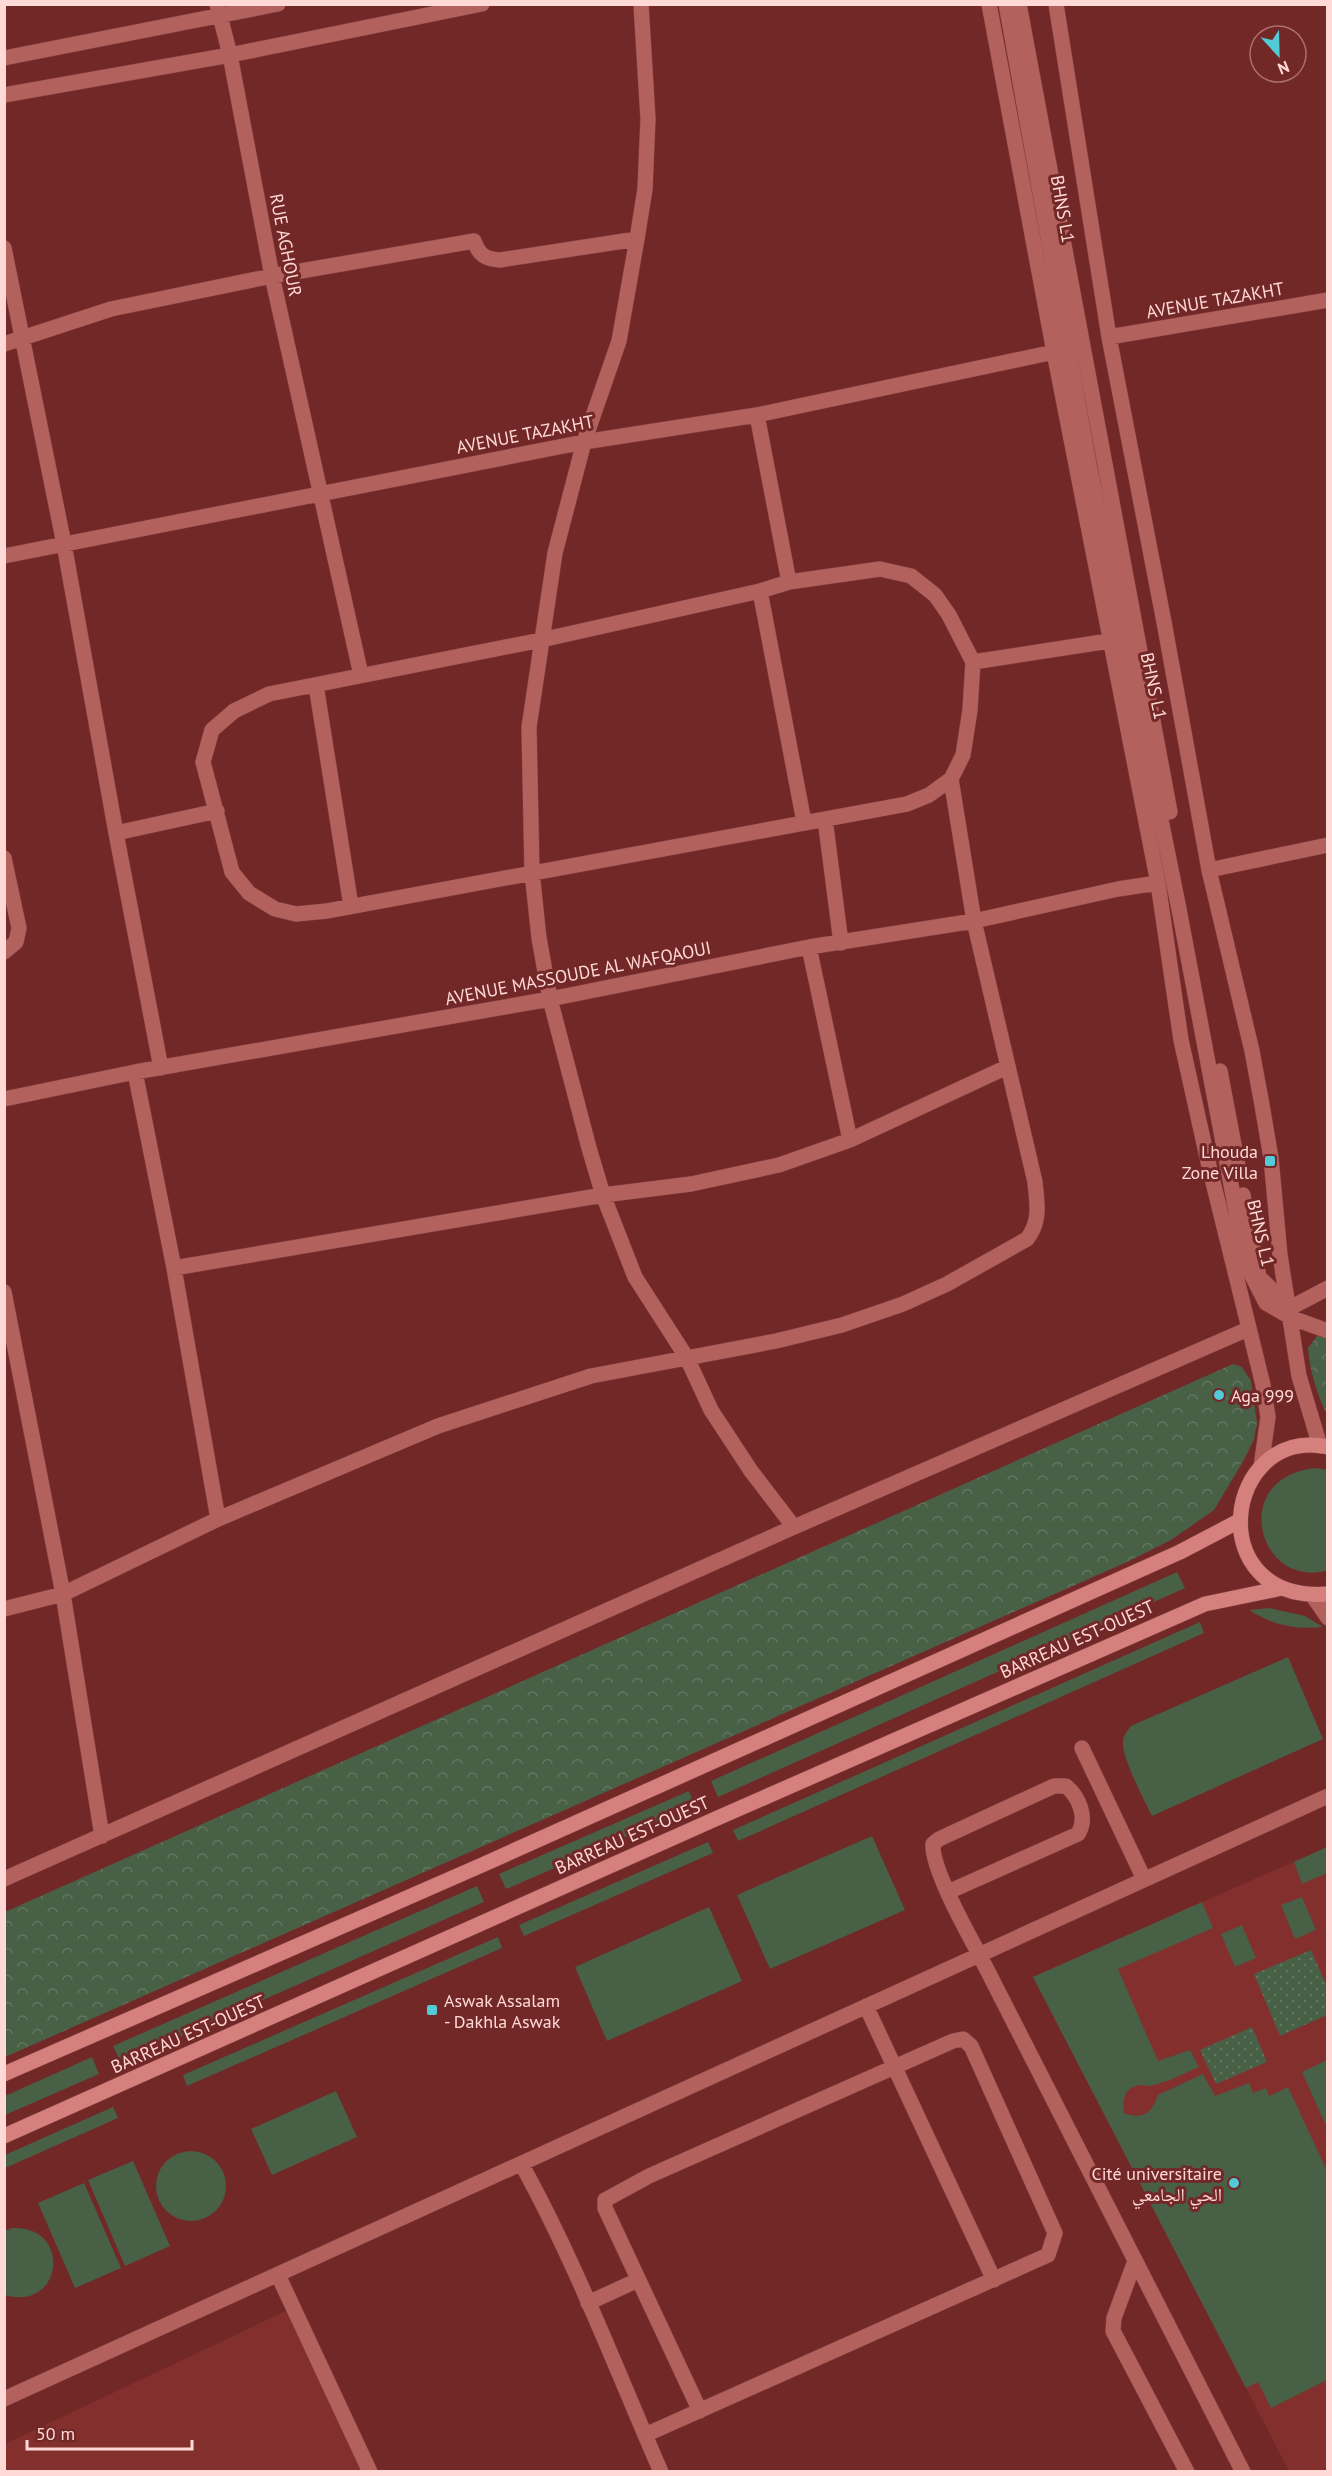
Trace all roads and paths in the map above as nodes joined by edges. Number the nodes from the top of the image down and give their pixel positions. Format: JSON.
{"nodes":[{"id":1,"x":278,"y":4,"type":"edge"},
{"id":2,"x":482,"y":4,"type":"edge"},
{"id":3,"x":640,"y":4,"type":"edge"},
{"id":4,"x":990,"y":4,"type":"edge"},
{"id":5,"x":1006,"y":4,"type":"edge"},
{"id":6,"x":1019,"y":4,"type":"edge"},
{"id":7,"x":1056,"y":4,"type":"edge"},
{"id":8,"x":218,"y":10,"type":"edge"},
{"id":9,"x":230,"y":55,"type":"junction"},
{"id":10,"x":4,"y":58,"type":"edge"},
{"id":11,"x":4,"y":95,"type":"edge"},
{"id":12,"x":637,"y":239,"type":"junction"},
{"id":13,"x":4,"y":248,"type":"edge"},
{"id":14,"x":272,"y":276,"type":"junction"},
{"id":15,"x":1328,"y":300,"type":"edge"},
{"id":16,"x":1109,"y":337,"type":"junction"},
{"id":17,"x":23,"y":340,"type":"junction"},
{"id":18,"x":4,"y":345,"type":"edge"},
{"id":19,"x":1053,"y":352,"type":"junction"},
{"id":20,"x":757,"y":415,"type":"junction"},
{"id":21,"x":584,"y":442,"type":"junction"},
{"id":22,"x":319,"y":494,"type":"junction"},
{"id":23,"x":64,"y":544,"type":"junction"},
{"id":24,"x":4,"y":556,"type":"edge"},
{"id":25,"x":789,"y":582,"type":"junction"},
{"id":26,"x":760,"y":591,"type":"junction"},
{"id":27,"x":541,"y":640,"type":"junction"},
{"id":28,"x":1109,"y":641,"type":"junction"},
{"id":29,"x":973,"y":662,"type":"junction"},
{"id":30,"x":361,"y":675,"type":"junction"},
{"id":31,"x":316,"y":685,"type":"junction"},
{"id":32,"x":951,"y":779,"type":"junction"},
{"id":33,"x":217,"y":811,"type":"junction"},
{"id":34,"x":825,"y":819,"type":"junction"},
{"id":35,"x":804,"y":822,"type":"junction"},
{"id":36,"x":116,"y":833,"type":"junction"},
{"id":37,"x":1328,"y":845,"type":"edge"},
{"id":38,"x":4,"y":858,"type":"edge"},
{"id":39,"x":1209,"y":870,"type":"junction"},
{"id":40,"x":532,"y":872,"type":"junction"},
{"id":41,"x":1158,"y":883,"type":"junction"},
{"id":42,"x":351,"y":906,"type":"junction"},
{"id":43,"x":974,"y":921,"type":"junction"},
{"id":44,"x":841,"y":943,"type":"junction"},
{"id":45,"x":809,"y":947,"type":"junction"},
{"id":46,"x":4,"y":952,"type":"edge"},
{"id":47,"x":550,"y":999,"type":"junction"},
{"id":48,"x":1007,"y":1067,"type":"junction"},
{"id":49,"x":161,"y":1068,"type":"junction"},
{"id":50,"x":135,"y":1072,"type":"junction"},
{"id":51,"x":4,"y":1099,"type":"edge"},
{"id":52,"x":850,"y":1140,"type":"junction"},
{"id":53,"x":603,"y":1195,"type":"junction"},
{"id":54,"x":174,"y":1268,"type":"junction"},
{"id":55,"x":1328,"y":1288,"type":"edge"},
{"id":56,"x":4,"y":1292,"type":"edge"},
{"id":57,"x":1291,"y":1313,"type":"junction"},
{"id":58,"x":1328,"y":1324,"type":"edge"},
{"id":59,"x":1248,"y":1329,"type":"junction"},
{"id":60,"x":1328,"y":1332,"type":"edge"},
{"id":61,"x":687,"y":1358,"type":"junction"},
{"id":62,"x":1324,"y":1446,"type":"edge"},
{"id":63,"x":1261,"y":1467,"type":"junction"},
{"id":64,"x":218,"y":1519,"type":"junction"},
{"id":65,"x":1239,"y":1521,"type":"junction"},
{"id":66,"x":794,"y":1527,"type":"junction"},
{"id":67,"x":1281,"y":1588,"type":"junction"},
{"id":68,"x":63,"y":1594,"type":"junction"},
{"id":69,"x":1328,"y":1594,"type":"edge"},
{"id":70,"x":1312,"y":1595,"type":"junction"},
{"id":71,"x":4,"y":1609,"type":"edge"},
{"id":72,"x":1328,"y":1618,"type":"edge"},
{"id":73,"x":1082,"y":1748,"type":"dead end"},
{"id":74,"x":1328,"y":1796,"type":"edge"},
{"id":75,"x":102,"y":1836,"type":"junction"},
{"id":76,"x":4,"y":1879,"type":"edge"},
{"id":77,"x":1144,"y":1880,"type":"junction"},
{"id":78,"x":948,"y":1892,"type":"junction"},
{"id":79,"x":979,"y":1953,"type":"junction"},
{"id":80,"x":866,"y":2006,"type":"junction"},
{"id":81,"x":895,"y":2067,"type":"junction"},
{"id":82,"x":4,"y":2074,"type":"edge"},
{"id":83,"x":4,"y":2136,"type":"edge"},
{"id":84,"x":522,"y":2165,"type":"junction"},
{"id":85,"x":1135,"y":2261,"type":"junction"},
{"id":86,"x":278,"y":2275,"type":"junction"},
{"id":87,"x":638,"y":2280,"type":"junction"},
{"id":88,"x":994,"y":2280,"type":"junction"},
{"id":89,"x":588,"y":2303,"type":"junction"},
{"id":90,"x":4,"y":2400,"type":"edge"},
{"id":91,"x":700,"y":2411,"type":"junction"},
{"id":92,"x":645,"y":2435,"type":"junction"},
{"id":93,"x":370,"y":2472,"type":"edge"},
{"id":94,"x":661,"y":2472,"type":"edge"},
{"id":95,"x":1187,"y":2472,"type":"edge"},
{"id":96,"x":1243,"y":2472,"type":"edge"}],
"edges":[{"from":1,"to":8,"type":"street"},
{"from":2,"to":9,"type":"street"},
{"from":3,"to":12,"type":"street"},
{"from":4,"to":19,"type":"street"},
{"from":5,"to":57,"type":"street","name":"BHNS L1"},
{"from":6,"to":57,"type":"street","name":"BHNS L1"},
{"from":7,"to":16,"type":"street"},
{"from":8,"to":9,"type":"street","name":"RUE AGHOUR"},
{"from":8,"to":10,"type":"street"},
{"from":9,"to":11,"type":"street"},
{"from":9,"to":14,"type":"street","name":"RUE AGHOUR"},
{"from":12,"to":14,"type":"street"},
{"from":12,"to":21,"type":"street"},
{"from":13,"to":17,"type":"street"},
{"from":14,"to":17,"type":"street"},
{"from":14,"to":22,"type":"street","name":"RUE AGHOUR"},
{"from":15,"to":16,"type":"street","name":"AVENUE TAZAKHT"},
{"from":16,"to":39,"type":"street"},
{"from":17,"to":18,"type":"street"},
{"from":17,"to":23,"type":"street"},
{"from":19,"to":20,"type":"street","name":"AVENUE TAZAKHT"},
{"from":19,"to":28,"type":"street"},
{"from":20,"to":21,"type":"street","name":"AVENUE TAZAKHT"},
{"from":20,"to":25,"type":"street"},
{"from":21,"to":22,"type":"street","name":"AVENUE TAZAKHT"},
{"from":21,"to":27,"type":"street"},
{"from":22,"to":23,"type":"street","name":"AVENUE TAZAKHT"},
{"from":22,"to":30,"type":"street","name":"RUE AGHOUR"},
{"from":23,"to":24,"type":"street","name":"AVENUE TAZAKHT"},
{"from":23,"to":36,"type":"street"},
{"from":25,"to":26,"type":"street"},
{"from":25,"to":29,"type":"street"},
{"from":26,"to":27,"type":"street"},
{"from":26,"to":35,"type":"street"},
{"from":27,"to":30,"type":"street"},
{"from":27,"to":40,"type":"street"},
{"from":28,"to":29,"type":"street"},
{"from":28,"to":41,"type":"street"},
{"from":29,"to":32,"type":"street"},
{"from":30,"to":31,"type":"street"},
{"from":31,"to":33,"type":"street"},
{"from":31,"to":42,"type":"street"},
{"from":32,"to":34,"type":"street"},
{"from":32,"to":43,"type":"street"},
{"from":33,"to":36,"type":"street"},
{"from":33,"to":42,"type":"street"},
{"from":34,"to":35,"type":"street"},
{"from":34,"to":44,"type":"street"},
{"from":35,"to":40,"type":"street"},
{"from":36,"to":49,"type":"street"},
{"from":37,"to":39,"type":"street"},
{"from":38,"to":46,"type":"street"},
{"from":39,"to":57,"type":"street"},
{"from":40,"to":42,"type":"street"},
{"from":40,"to":47,"type":"street"},
{"from":41,"to":43,"type":"street","name":"AVENUE MASSOUDE AL WAFQAOUI"},
{"from":41,"to":59,"type":"street"},
{"from":43,"to":44,"type":"street","name":"AVENUE MASSOUDE AL WAFQAOUI"},
{"from":43,"to":48,"type":"street"},
{"from":44,"to":45,"type":"street","name":"AVENUE MASSOUDE AL WAFQAOUI"},
{"from":45,"to":47,"type":"street","name":"AVENUE MASSOUDE AL WAFQAOUI"},
{"from":45,"to":52,"type":"street"},
{"from":47,"to":49,"type":"street","name":"AVENUE MASSOUDE AL WAFQAOUI"},
{"from":47,"to":53,"type":"street"},
{"from":48,"to":52,"type":"street"},
{"from":48,"to":61,"type":"street"},
{"from":49,"to":50,"type":"street","name":"AVENUE MASSOUDE AL WAFQAOUI"},
{"from":50,"to":51,"type":"street","name":"AVENUE MASSOUDE AL WAFQAOUI"},
{"from":50,"to":54,"type":"street"},
{"from":52,"to":53,"type":"street"},
{"from":53,"to":54,"type":"street"},
{"from":53,"to":61,"type":"street"},
{"from":54,"to":64,"type":"street"},
{"from":55,"to":57,"type":"street"},
{"from":56,"to":68,"type":"street"},
{"from":57,"to":58,"type":"street","name":"BHNS L1"},
{"from":57,"to":60,"type":"street","name":"BHNS L1"},
{"from":57,"to":62,"type":"street"},
{"from":59,"to":63,"type":"street"},
{"from":59,"to":66,"type":"street"},
{"from":61,"to":64,"type":"street"},
{"from":61,"to":66,"type":"street"},
{"from":62,"to":63,"type":"main road"},
{"from":63,"to":65,"type":"main road"},
{"from":64,"to":68,"type":"street"},
{"from":65,"to":67,"type":"main road"},
{"from":65,"to":82,"type":"main road","name":"BARREAU EST-OUEST"},
{"from":66,"to":75,"type":"street"},
{"from":67,"to":70,"type":"main road"},
{"from":67,"to":83,"type":"main road","name":"BARREAU EST-OUEST"},
{"from":68,"to":71,"type":"street"},
{"from":68,"to":75,"type":"street"},
{"from":69,"to":70,"type":"main road"},
{"from":70,"to":72,"type":"street"},
{"from":73,"to":77,"type":"street"},
{"from":74,"to":77,"type":"street"},
{"from":75,"to":76,"type":"street"},
{"from":77,"to":79,"type":"street"},
{"from":78,"to":78,"type":"street"},
{"from":78,"to":79,"type":"street"},
{"from":79,"to":80,"type":"street"},
{"from":79,"to":85,"type":"street"},
{"from":80,"to":81,"type":"street"},
{"from":80,"to":84,"type":"street"},
{"from":81,"to":87,"type":"street"},
{"from":81,"to":88,"type":"street"},
{"from":81,"to":88,"type":"street"},
{"from":84,"to":86,"type":"street"},
{"from":84,"to":89,"type":"street"},
{"from":85,"to":95,"type":"street"},
{"from":85,"to":96,"type":"street"},
{"from":86,"to":90,"type":"street"},
{"from":86,"to":93,"type":"street"},
{"from":87,"to":89,"type":"street"},
{"from":87,"to":91,"type":"street"},
{"from":88,"to":91,"type":"street"},
{"from":89,"to":92,"type":"street"},
{"from":91,"to":92,"type":"street"},
{"from":92,"to":94,"type":"street"}]}
